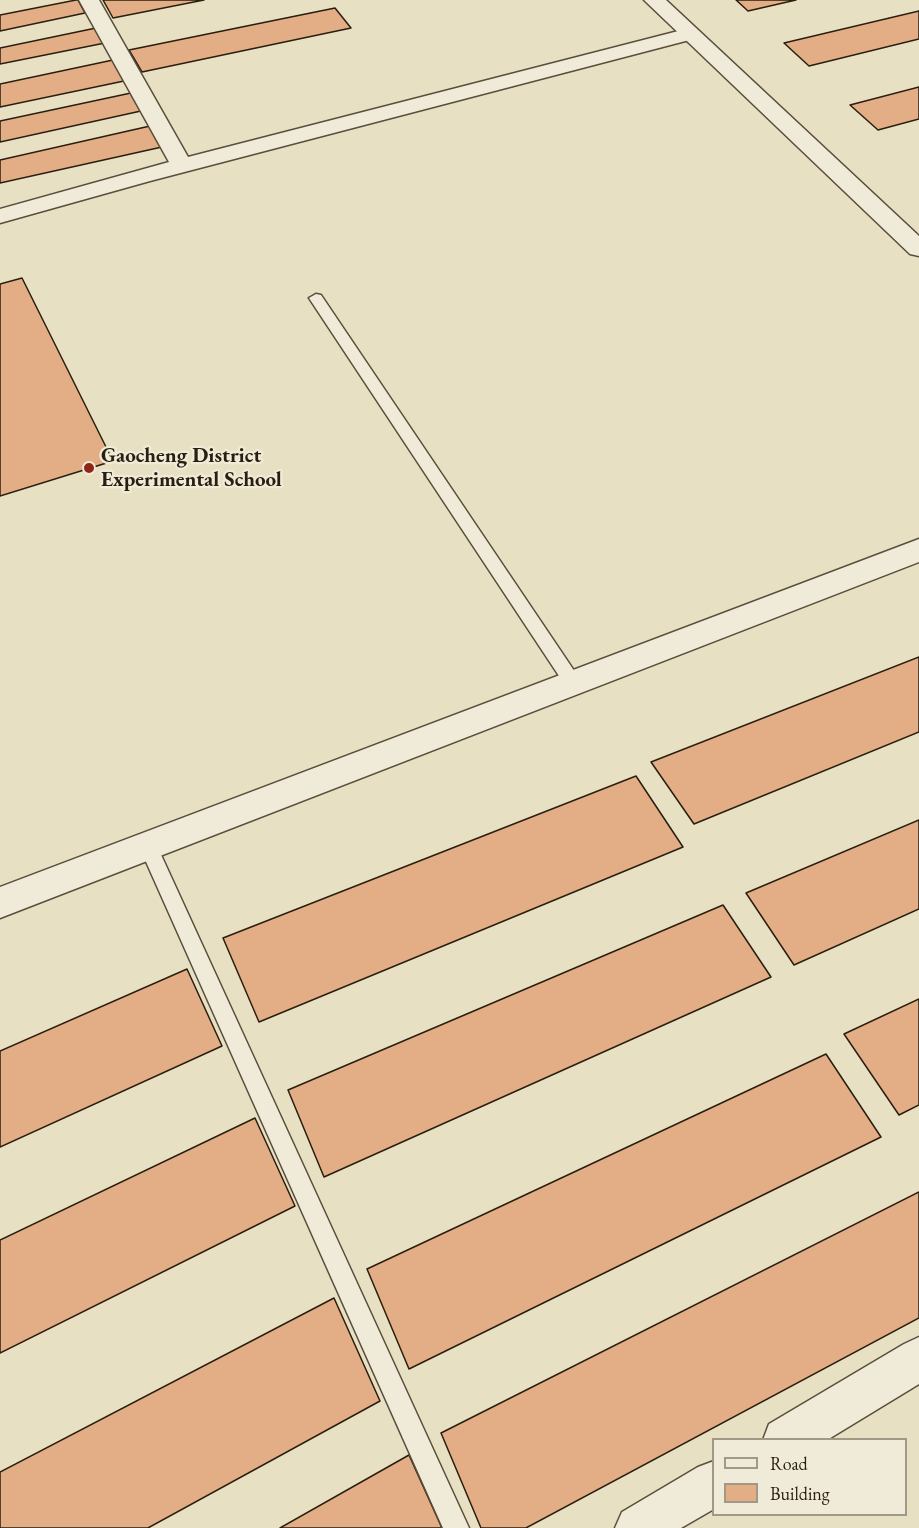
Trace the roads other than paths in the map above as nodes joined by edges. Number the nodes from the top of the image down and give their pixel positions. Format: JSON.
{"nodes":[{"id":1,"x":89,"y":0,"type":"edge"},
{"id":2,"x":654,"y":0,"type":"edge"},
{"id":3,"x":690,"y":34,"type":"junction"},
{"id":4,"x":182,"y":166,"type":"junction"},
{"id":5,"x":0,"y":216,"type":"edge"},
{"id":6,"x":919,"y":249,"type":"edge"},
{"id":7,"x":316,"y":297,"type":"dead end"},
{"id":8,"x":919,"y":550,"type":"edge"},
{"id":9,"x":573,"y":683,"type":"junction"},
{"id":10,"x":148,"y":846,"type":"junction"},
{"id":11,"x":0,"y":903,"type":"edge"},
{"id":12,"x":919,"y":1359,"type":"edge"},
{"id":13,"x":788,"y":1438,"type":"edge"},
{"id":14,"x":712,"y":1484,"type":"edge"},
{"id":15,"x":456,"y":1528,"type":"edge"},
{"id":16,"x":638,"y":1528,"type":"edge"}],
"edges":[{"from":1,"to":4,"type":"street"},
{"from":2,"to":3,"type":"street"},
{"from":3,"to":4,"type":"street"},
{"from":3,"to":6,"type":"street"},
{"from":4,"to":5,"type":"street"},
{"from":7,"to":9,"type":"lane"},
{"from":8,"to":9,"type":"street"},
{"from":9,"to":10,"type":"street"},
{"from":10,"to":11,"type":"street"},
{"from":10,"to":15,"type":"lane"},
{"from":12,"to":13,"type":"street"},
{"from":14,"to":16,"type":"street"}]}
